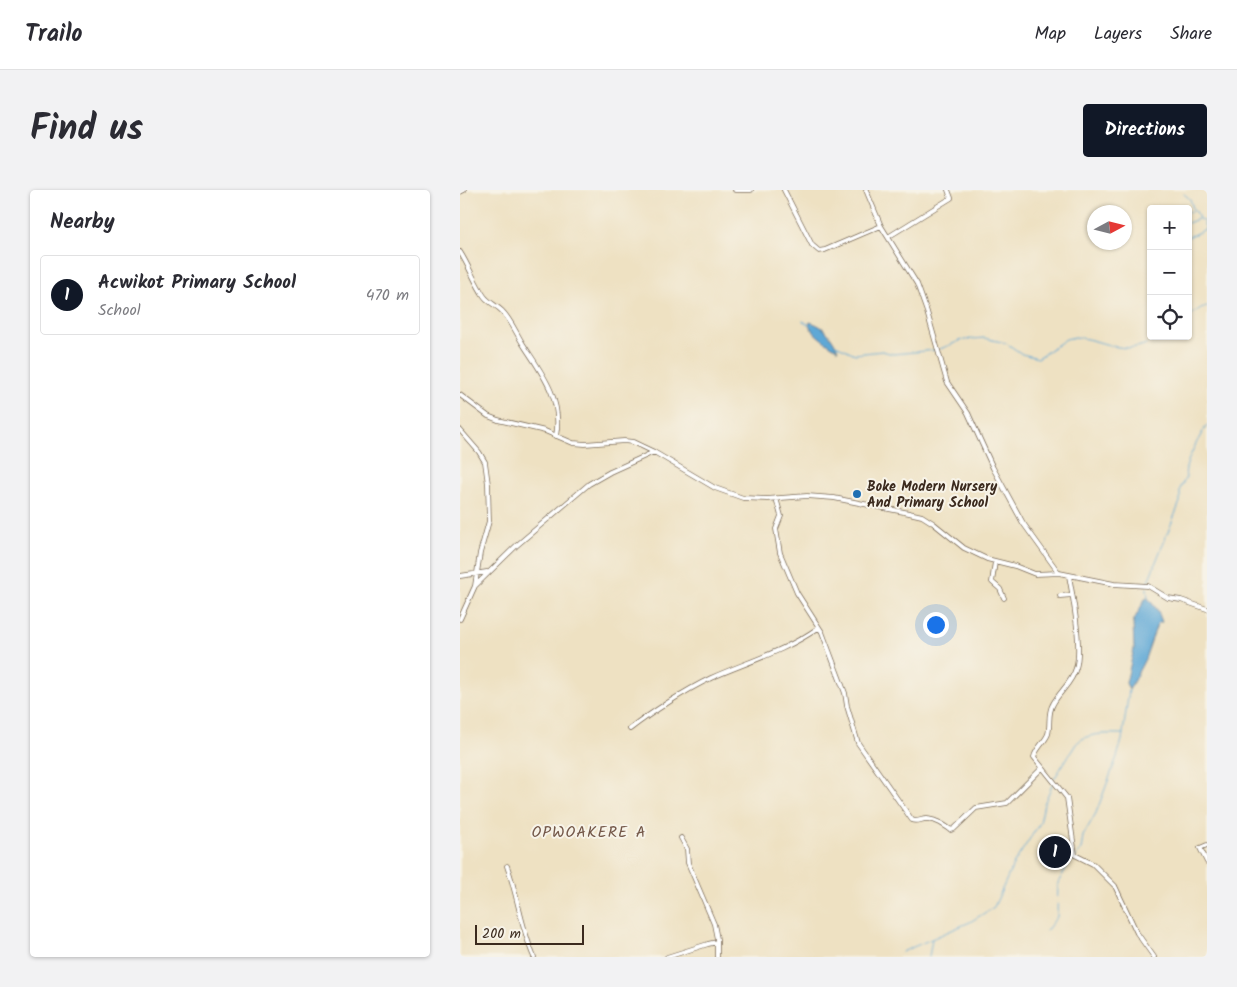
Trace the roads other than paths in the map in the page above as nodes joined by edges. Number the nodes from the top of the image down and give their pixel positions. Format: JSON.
{"nodes":[{"id":1,"x":464,"y":190,"type":"edge"},
{"id":2,"x":735,"y":190,"type":"edge"},
{"id":3,"x":751,"y":190,"type":"edge"},
{"id":4,"x":784,"y":190,"type":"edge"},
{"id":5,"x":866,"y":190,"type":"edge"},
{"id":6,"x":948,"y":190,"type":"edge"},
{"id":7,"x":460,"y":192,"type":"edge"},
{"id":8,"x":881,"y":226,"type":"junction"},
{"id":9,"x":888,"y":237,"type":"junction"},
{"id":10,"x":460,"y":252,"type":"edge"},
{"id":11,"x":460,"y":395,"type":"edge"},
{"id":12,"x":460,"y":430,"type":"edge"},
{"id":13,"x":556,"y":436,"type":"junction"},
{"id":14,"x":654,"y":452,"type":"junction"},
{"id":15,"x":776,"y":498,"type":"junction"},
{"id":16,"x":995,"y":562,"type":"junction"},
{"id":17,"x":477,"y":572,"type":"junction"},
{"id":18,"x":487,"y":572,"type":"junction"},
{"id":19,"x":1059,"y":573,"type":"junction"},
{"id":20,"x":460,"y":576,"type":"edge"},
{"id":21,"x":1069,"y":576,"type":"junction"},
{"id":22,"x":475,"y":586,"type":"junction"},
{"id":23,"x":1072,"y":595,"type":"junction"},
{"id":24,"x":1060,"y":596,"type":"dead end"},
{"id":25,"x":1004,"y":598,"type":"dead end"},
{"id":26,"x":1207,"y":609,"type":"edge"},
{"id":27,"x":460,"y":620,"type":"edge"},
{"id":28,"x":818,"y":628,"type":"junction"},
{"id":29,"x":630,"y":729,"type":"dead end"},
{"id":30,"x":1042,"y":768,"type":"junction"},
{"id":31,"x":681,"y":838,"type":"dead end"},
{"id":32,"x":1207,"y":845,"type":"edge"},
{"id":33,"x":1207,"y":862,"type":"edge"},
{"id":34,"x":507,"y":866,"type":"dead end"},
{"id":35,"x":717,"y":942,"type":"junction"},
{"id":36,"x":534,"y":957,"type":"edge"},
{"id":37,"x":667,"y":957,"type":"edge"},
{"id":38,"x":718,"y":957,"type":"edge"},
{"id":39,"x":1154,"y":957,"type":"edge"}],
"edges":[{"from":1,"to":7,"type":"street"},
{"from":2,"to":3,"type":"street"},
{"from":4,"to":8,"type":"street"},
{"from":5,"to":8,"type":"street"},
{"from":6,"to":9,"type":"street"},
{"from":8,"to":9,"type":"street"},
{"from":9,"to":19,"type":"street"},
{"from":10,"to":13,"type":"street"},
{"from":11,"to":13,"type":"street"},
{"from":12,"to":17,"type":"street"},
{"from":13,"to":14,"type":"street"},
{"from":14,"to":15,"type":"street"},
{"from":14,"to":18,"type":"street"},
{"from":15,"to":16,"type":"street"},
{"from":15,"to":28,"type":"street"},
{"from":16,"to":19,"type":"street"},
{"from":16,"to":25,"type":"street"},
{"from":17,"to":18,"type":"street"},
{"from":17,"to":20,"type":"street"},
{"from":17,"to":22,"type":"street"},
{"from":18,"to":22,"type":"street"},
{"from":19,"to":21,"type":"street"},
{"from":21,"to":23,"type":"street"},
{"from":21,"to":26,"type":"street"},
{"from":22,"to":27,"type":"street"},
{"from":23,"to":24,"type":"street"},
{"from":23,"to":30,"type":"street"},
{"from":28,"to":29,"type":"street"},
{"from":28,"to":30,"type":"street"},
{"from":30,"to":39,"type":"street"},
{"from":31,"to":35,"type":"street"},
{"from":32,"to":33,"type":"street"},
{"from":34,"to":36,"type":"street"},
{"from":35,"to":37,"type":"street"},
{"from":35,"to":38,"type":"street"}]}
